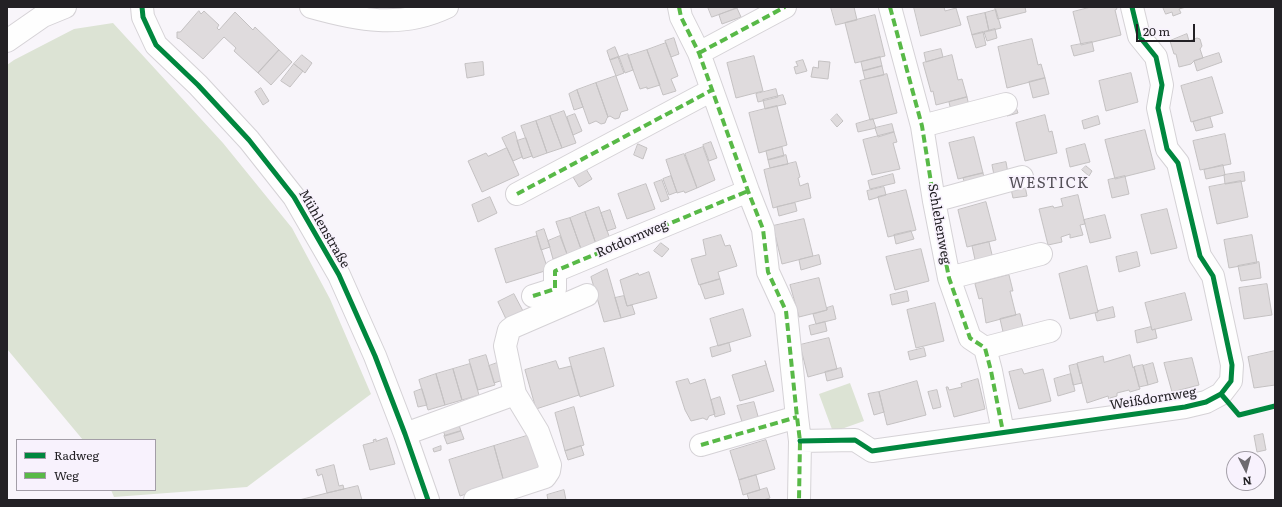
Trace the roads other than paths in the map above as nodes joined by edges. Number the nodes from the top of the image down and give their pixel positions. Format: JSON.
{"nodes":[{"id":1,"x":65,"y":7,"type":"edge"},
{"id":2,"x":142,"y":7,"type":"edge"},
{"id":3,"x":311,"y":7,"type":"edge"},
{"id":4,"x":447,"y":7,"type":"edge"},
{"id":5,"x":679,"y":7,"type":"edge"},
{"id":6,"x":786,"y":7,"type":"edge"},
{"id":7,"x":890,"y":7,"type":"edge"},
{"id":8,"x":1132,"y":7,"type":"edge"},
{"id":9,"x":7,"y":41,"type":"edge"},
{"id":10,"x":699,"y":53,"type":"junction"},
{"id":11,"x":712,"y":90,"type":"junction"},
{"id":12,"x":1006,"y":104,"type":"dead end"},
{"id":13,"x":922,"y":126,"type":"junction"},
{"id":14,"x":1022,"y":177,"type":"dead end"},
{"id":15,"x":748,"y":191,"type":"junction"},
{"id":16,"x":517,"y":194,"type":"dead end"},
{"id":17,"x":934,"y":201,"type":"junction"},
{"id":18,"x":1041,"y":254,"type":"dead end"},
{"id":19,"x":949,"y":278,"type":"junction"},
{"id":20,"x":587,"y":295,"type":"dead end"},
{"id":21,"x":533,"y":296,"type":"dead end"},
{"id":22,"x":1050,"y":331,"type":"dead end"},
{"id":23,"x":985,"y":348,"type":"junction"},
{"id":24,"x":515,"y":394,"type":"junction"},
{"id":25,"x":797,"y":417,"type":"junction"},
{"id":26,"x":1003,"y":432,"type":"junction"},
{"id":27,"x":405,"y":434,"type":"junction"},
{"id":28,"x":800,"y":441,"type":"junction"},
{"id":29,"x":701,"y":445,"type":"dead end"},
{"id":30,"x":428,"y":500,"type":"edge"},
{"id":31,"x":475,"y":500,"type":"edge"},
{"id":32,"x":799,"y":500,"type":"edge"}],
"edges":[{"from":1,"to":9,"type":"street"},
{"from":2,"to":27,"type":"street","name":"Mühlenstraße"},
{"from":3,"to":4,"type":"street"},
{"from":5,"to":10,"type":"street"},
{"from":6,"to":10,"type":"street"},
{"from":7,"to":13,"type":"street","name":"Schlehenweg"},
{"from":8,"to":26,"type":"street","name":"Weißdornweg"},
{"from":10,"to":11,"type":"street"},
{"from":11,"to":15,"type":"street"},
{"from":11,"to":16,"type":"street"},
{"from":12,"to":13,"type":"street"},
{"from":13,"to":17,"type":"street","name":"Schlehenweg"},
{"from":14,"to":17,"type":"street"},
{"from":15,"to":21,"type":"street","name":"Rotdornweg"},
{"from":15,"to":25,"type":"street"},
{"from":17,"to":19,"type":"street","name":"Schlehenweg"},
{"from":18,"to":19,"type":"street"},
{"from":19,"to":23,"type":"street","name":"Schlehenweg"},
{"from":20,"to":24,"type":"street"},
{"from":22,"to":23,"type":"street"},
{"from":23,"to":26,"type":"street"},
{"from":24,"to":27,"type":"street"},
{"from":24,"to":31,"type":"street"},
{"from":25,"to":28,"type":"street"},
{"from":25,"to":29,"type":"street"},
{"from":26,"to":28,"type":"street","name":"Weißdornweg"},
{"from":27,"to":30,"type":"street","name":"Mühlenstraße"},
{"from":28,"to":32,"type":"street"}]}
